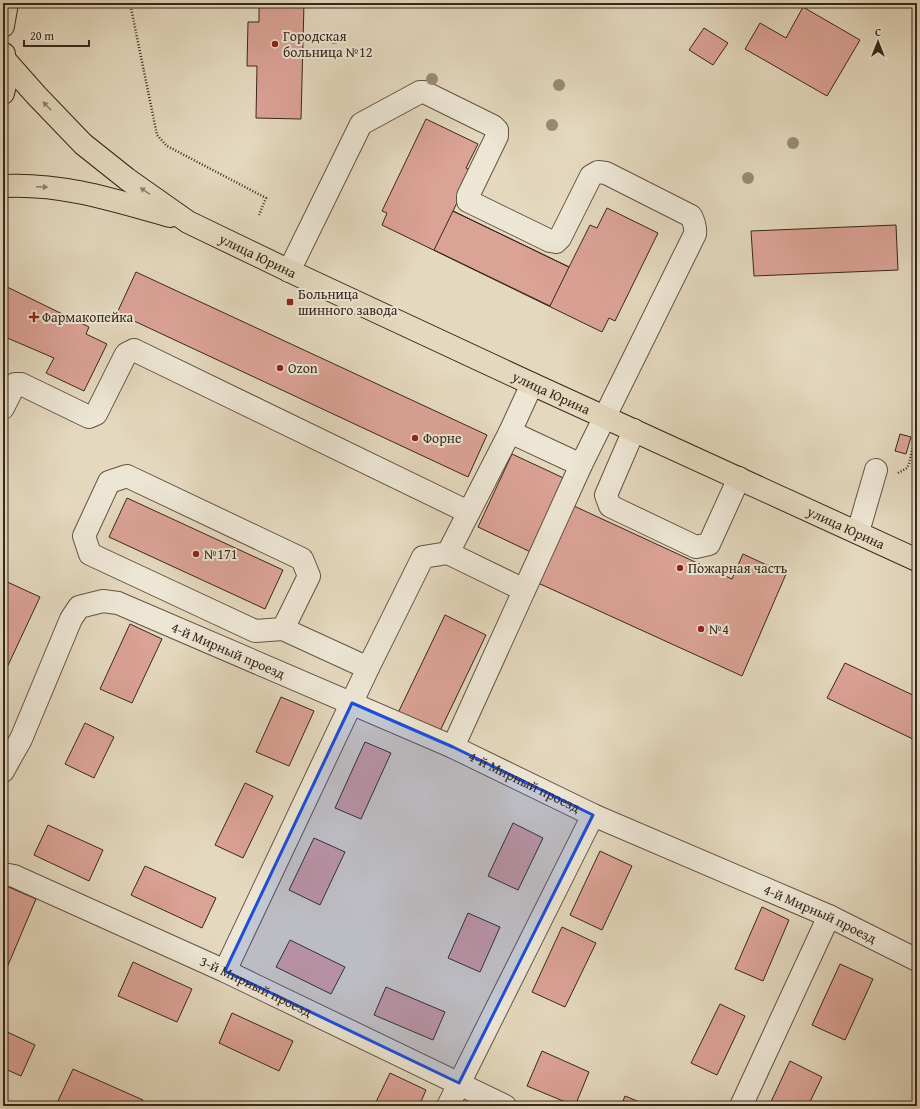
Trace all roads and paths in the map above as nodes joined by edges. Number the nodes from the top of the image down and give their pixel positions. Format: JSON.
{"nodes":[{"id":1,"x":7,"y":3,"type":"edge"},
{"id":2,"x":130,"y":3,"type":"edge"},
{"id":3,"x":3,"y":26,"type":"edge"},
{"id":4,"x":4,"y":53,"type":"edge"},
{"id":5,"x":3,"y":93,"type":"edge"},
{"id":6,"x":3,"y":186,"type":"edge"},
{"id":7,"x":259,"y":215,"type":"dead end"},
{"id":8,"x":188,"y":222,"type":"junction"},
{"id":9,"x":290,"y":271,"type":"junction"},
{"id":10,"x":532,"y":384,"type":"junction"},
{"id":11,"x":3,"y":408,"type":"edge"},
{"id":12,"x":606,"y":417,"type":"junction"},
{"id":13,"x":917,"y":428,"type":"edge"},
{"id":14,"x":634,"y":430,"type":"junction"},
{"id":15,"x":510,"y":432,"type":"junction"},
{"id":16,"x":581,"y":465,"type":"junction"},
{"id":17,"x":886,"y":472,"type":"joint"},
{"id":18,"x":739,"y":478,"type":"junction"},
{"id":19,"x":468,"y":512,"type":"junction"},
{"id":20,"x":858,"y":532,"type":"junction"},
{"id":21,"x":448,"y":553,"type":"junction"},
{"id":22,"x":917,"y":560,"type":"edge"},
{"id":23,"x":524,"y":590,"type":"junction"},
{"id":24,"x":283,"y":629,"type":"junction"},
{"id":25,"x":368,"y":668,"type":"junction"},
{"id":26,"x":352,"y":703,"type":"junction"},
{"id":27,"x":453,"y":747,"type":"junction"},
{"id":28,"x":3,"y":771,"type":"edge"},
{"id":29,"x":593,"y":815,"type":"junction"},
{"id":30,"x":3,"y":874,"type":"edge"},
{"id":31,"x":829,"y":916,"type":"junction"},
{"id":32,"x":917,"y":960,"type":"edge"},
{"id":33,"x":225,"y":971,"type":"junction"},
{"id":34,"x":459,"y":1083,"type":"junction"},
{"id":35,"x":448,"y":1106,"type":"edge"},
{"id":36,"x":505,"y":1106,"type":"edge"},
{"id":37,"x":741,"y":1106,"type":"edge"}],
"edges":[{"from":1,"to":3,"type":"main road"},
{"from":2,"to":7,"type":"path"},
{"from":4,"to":5,"type":"main road"},
{"from":8,"to":4,"type":"main road","name":"улица Юрина","one_way":true},
{"from":6,"to":8,"type":"main road","name":"улица Юрина","one_way":true},
{"from":8,"to":9,"type":"main road","name":"улица Юрина"},
{"from":9,"to":10,"type":"main road","name":"улица Юрина"},
{"from":9,"to":12,"type":"street"},
{"from":10,"to":12,"type":"main road","name":"улица Юрина"},
{"from":10,"to":15,"type":"street"},
{"from":11,"to":19,"type":"street"},
{"from":12,"to":14,"type":"main road","name":"улица Юрина"},
{"from":12,"to":16,"type":"street"},
{"from":13,"to":17,"type":"path"},
{"from":14,"to":18,"type":"main road","name":"улица Юрина"},
{"from":14,"to":18,"type":"street"},
{"from":15,"to":16,"type":"street"},
{"from":15,"to":19,"type":"street"},
{"from":16,"to":23,"type":"street"},
{"from":17,"to":20,"type":"street"},
{"from":18,"to":20,"type":"main road","name":"улица Юрина"},
{"from":19,"to":21,"type":"street"},
{"from":20,"to":22,"type":"main road","name":"улица Юрина"},
{"from":21,"to":23,"type":"street"},
{"from":21,"to":25,"type":"street"},
{"from":23,"to":27,"type":"street"},
{"from":24,"to":24,"type":"street"},
{"from":24,"to":25,"type":"street"},
{"from":25,"to":26,"type":"street"},
{"from":26,"to":27,"type":"street","name":"4-й Мирный проезд"},
{"from":26,"to":28,"type":"street","name":"4-й Мирный проезд"},
{"from":26,"to":33,"type":"street"},
{"from":27,"to":29,"type":"street","name":"4-й Мирный проезд"},
{"from":29,"to":31,"type":"street","name":"4-й Мирный проезд"},
{"from":29,"to":34,"type":"street"},
{"from":30,"to":33,"type":"street","name":"3-й Мирный проезд"},
{"from":31,"to":32,"type":"street","name":"4-й Мирный проезд"},
{"from":31,"to":37,"type":"street"},
{"from":33,"to":34,"type":"street","name":"3-й Мирный проезд"},
{"from":34,"to":35,"type":"street"},
{"from":34,"to":36,"type":"street","name":"3-й Мирный проезд"}]}
